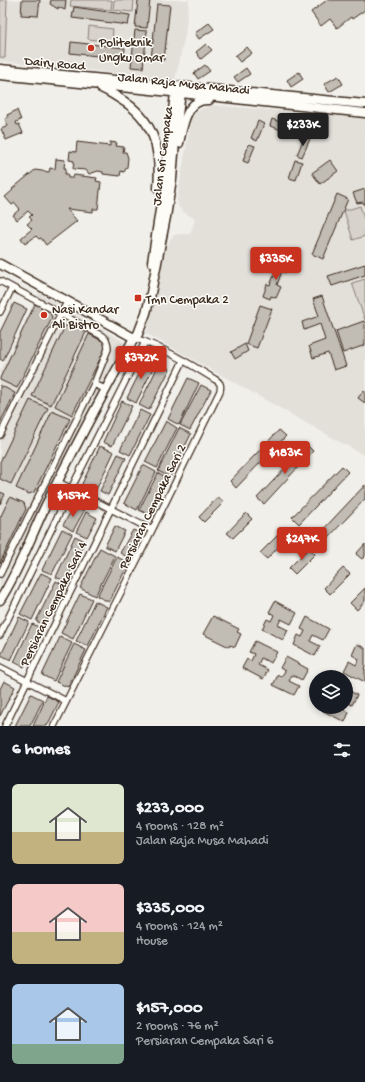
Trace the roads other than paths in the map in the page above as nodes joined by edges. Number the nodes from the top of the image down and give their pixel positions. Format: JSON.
{"nodes":[{"id":1,"x":0,"y":69,"type":"edge"},
{"id":2,"x":11,"y":73,"type":"junction"},
{"id":3,"x":0,"y":75,"type":"edge"},
{"id":4,"x":34,"y":76,"type":"junction"},
{"id":5,"x":89,"y":84,"type":"junction"},
{"id":6,"x":178,"y":91,"type":"junction"},
{"id":7,"x":226,"y":99,"type":"junction"},
{"id":8,"x":365,"y":104,"type":"edge"},
{"id":9,"x":365,"y":113,"type":"edge"},
{"id":10,"x":174,"y":161,"type":"junction"},
{"id":11,"x":159,"y":215,"type":"junction"},
{"id":12,"x":0,"y":264,"type":"edge"},
{"id":13,"x":0,"y":281,"type":"edge"},
{"id":14,"x":12,"y":288,"type":"junction"},
{"id":15,"x":67,"y":302,"type":"junction"},
{"id":16,"x":0,"y":312,"type":"edge"},
{"id":17,"x":61,"y":314,"type":"junction"},
{"id":18,"x":134,"y":338,"type":"junction"},
{"id":19,"x":146,"y":342,"type":"junction"},
{"id":20,"x":183,"y":361,"type":"junction"},
{"id":21,"x":94,"y":384,"type":"junction"},
{"id":22,"x":105,"y":389,"type":"junction"},
{"id":23,"x":0,"y":435,"type":"edge"},
{"id":24,"x":58,"y":482,"type":"junction"},
{"id":25,"x":71,"y":489,"type":"junction"},
{"id":26,"x":39,"y":494,"type":"junction"},
{"id":27,"x":45,"y":508,"type":"junction"},
{"id":28,"x":110,"y":509,"type":"junction"},
{"id":29,"x":31,"y":510,"type":"junction"},
{"id":30,"x":152,"y":530,"type":"junction"},
{"id":31,"x":0,"y":574,"type":"edge"},
{"id":32,"x":0,"y":600,"type":"edge"},
{"id":33,"x":0,"y":635,"type":"edge"},
{"id":34,"x":0,"y":667,"type":"edge"},
{"id":35,"x":26,"y":682,"type":"junction"},
{"id":36,"x":66,"y":702,"type":"junction"},
{"id":37,"x":5,"y":726,"type":"edge"},
{"id":38,"x":54,"y":726,"type":"edge"}],
"edges":[{"from":1,"to":2,"type":"main road","name":"Dairy Road"},
{"from":2,"to":3,"type":"main road"},
{"from":2,"to":4,"type":"main road","name":"Dairy Road"},
{"from":4,"to":5,"type":"main road","name":"Jalan Raja Musa Mahadi"},
{"from":4,"to":6,"type":"main road","name":"Dairy Road"},
{"from":5,"to":6,"type":"main road","name":"Jalan Raja Musa Mahadi"},
{"from":5,"to":11,"type":"main road"},
{"from":6,"to":7,"type":"main road","name":"Jalan Raja Musa Mahadi"},
{"from":6,"to":8,"type":"main road","name":"Jalan Raja Musa Mahadi"},
{"from":6,"to":10,"type":"main road","name":"Jalan Sri Cempaka"},
{"from":6,"to":11,"type":"main road","name":"Jalan Sri Cempaka"},
{"from":7,"to":9,"type":"main road","name":"Jalan Raja Musa Mahadi"},
{"from":7,"to":10,"type":"main road"},
{"from":10,"to":18,"type":"main road","name":"Jalan Sri Cempaka"},
{"from":11,"to":18,"type":"main road","name":"Jalan Sri Cempaka"},
{"from":12,"to":15,"type":"main road"},
{"from":13,"to":14,"type":"street"},
{"from":14,"to":16,"type":"street"},
{"from":14,"to":17,"type":"street"},
{"from":15,"to":17,"type":"street"},
{"from":15,"to":18,"type":"main road"},
{"from":17,"to":21,"type":"street"},
{"from":17,"to":23,"type":"street"},
{"from":18,"to":19,"type":"street","name":"Persiaran Cempaka Sari 2"},
{"from":18,"to":22,"type":"main road","name":"Jalan Sri Cempaka"},
{"from":19,"to":20,"type":"street","name":"Persiaran Cempaka Sari 2"},
{"from":19,"to":25,"type":"street"},
{"from":20,"to":28,"type":"street","name":"Persiaran Cempaka Sari 4"},
{"from":20,"to":30,"type":"street","name":"Persiaran Cempaka Sari 2"},
{"from":21,"to":22,"type":"street"},
{"from":21,"to":26,"type":"street"},
{"from":22,"to":24,"type":"main road","name":"Jalan Sri Cempaka"},
{"from":24,"to":25,"type":"street"},
{"from":24,"to":27,"type":"main road","name":"Jalan Sri Cempaka"},
{"from":25,"to":28,"type":"street"},
{"from":25,"to":33,"type":"street"},
{"from":26,"to":27,"type":"street"},
{"from":26,"to":29,"type":"street"},
{"from":27,"to":29,"type":"street"},
{"from":27,"to":32,"type":"main road","name":"Jalan Sri Cempaka"},
{"from":28,"to":30,"type":"street"},
{"from":28,"to":35,"type":"street","name":"Persiaran Cempaka Sari 4"},
{"from":29,"to":31,"type":"street"},
{"from":30,"to":36,"type":"street","name":"Persiaran Cempaka Sari 2"},
{"from":34,"to":35,"type":"street"},
{"from":35,"to":36,"type":"street"},
{"from":35,"to":37,"type":"street","name":"Persiaran Cempaka Sari 4"},
{"from":36,"to":38,"type":"street","name":"Persiaran Cempaka Sari 2"}]}
